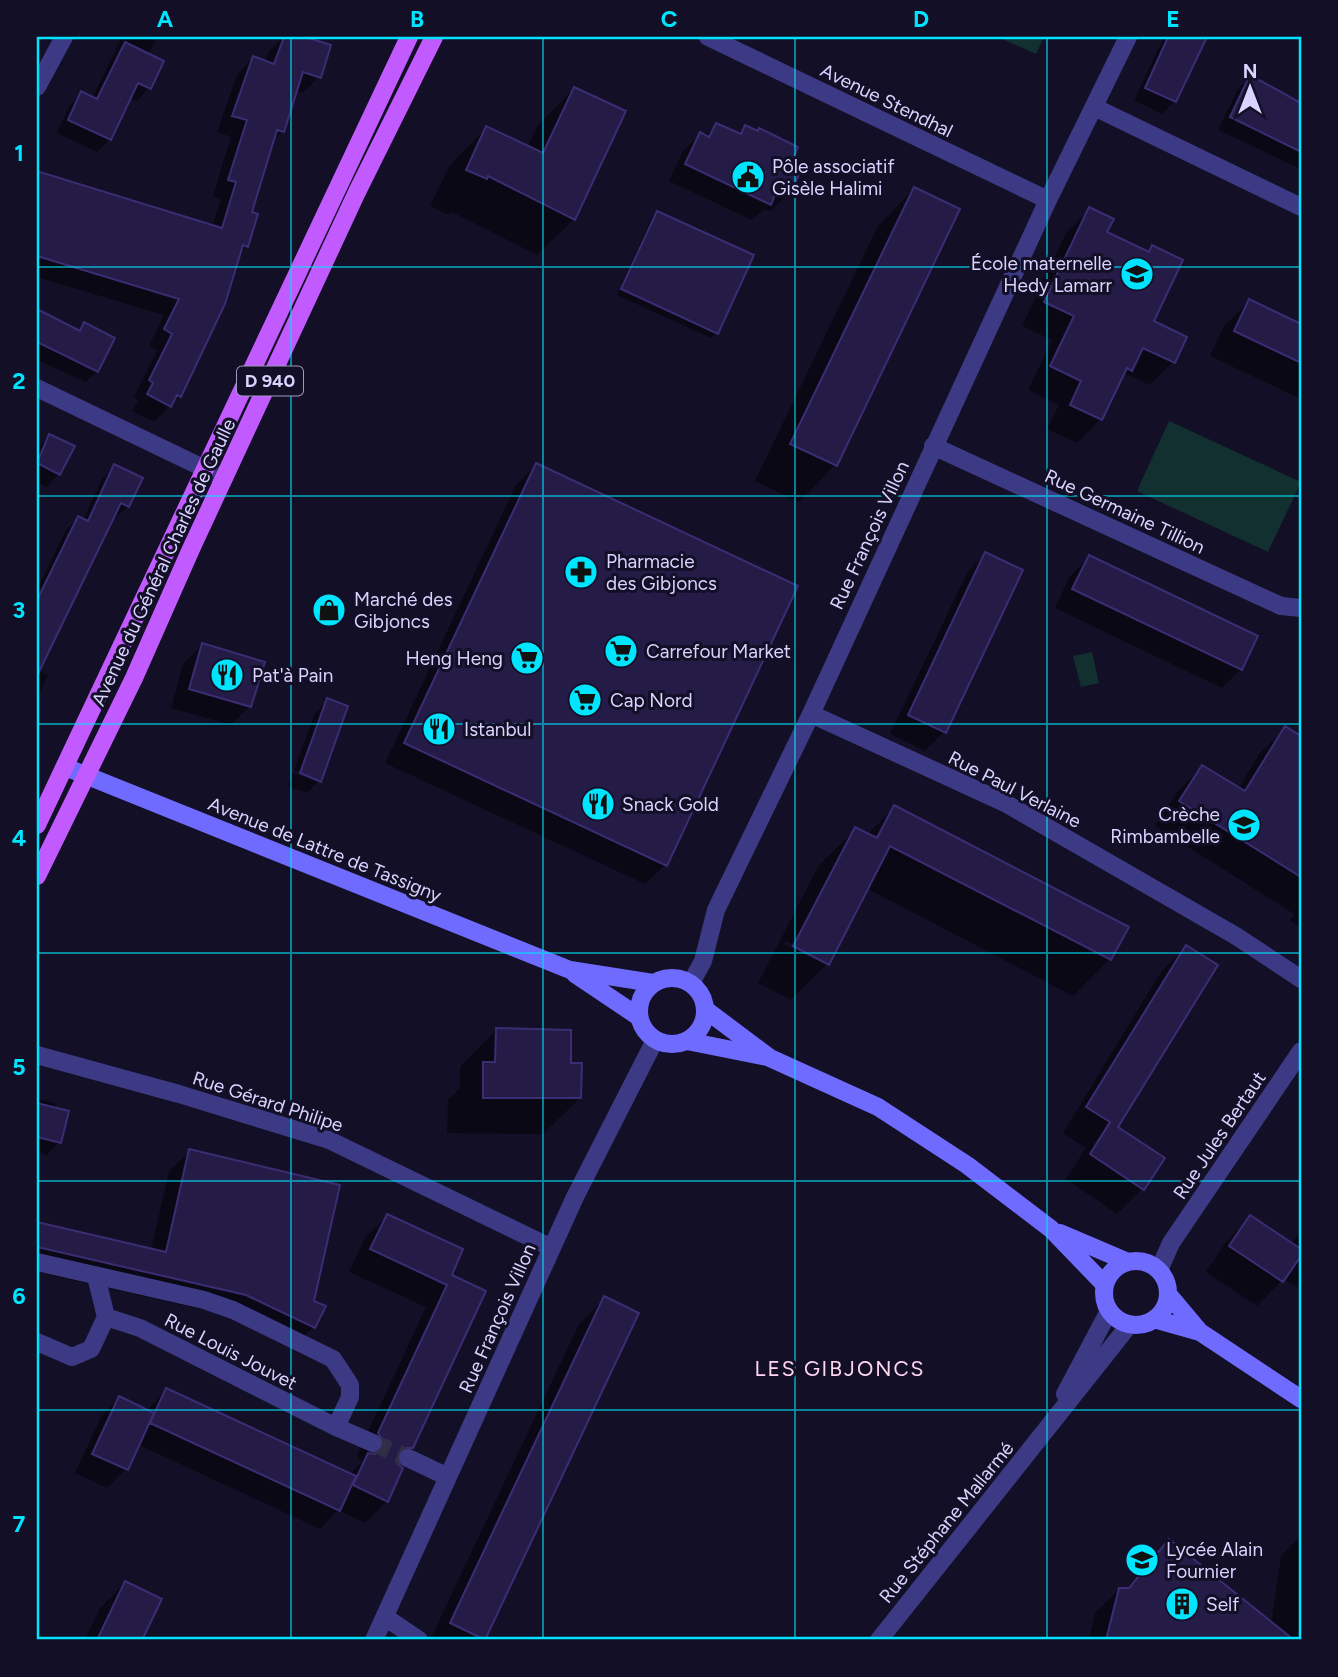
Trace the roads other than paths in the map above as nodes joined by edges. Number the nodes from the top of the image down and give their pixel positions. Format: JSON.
{"nodes":[{"id":1,"x":64,"y":37,"type":"edge"},
{"id":2,"x":409,"y":37,"type":"edge"},
{"id":3,"x":708,"y":37,"type":"edge"},
{"id":4,"x":750,"y":37,"type":"edge"},
{"id":5,"x":1128,"y":37,"type":"edge"},
{"id":6,"x":432,"y":41,"type":"edge"},
{"id":7,"x":742,"y":54,"type":"junction"},
{"id":8,"x":37,"y":87,"type":"edge"},
{"id":9,"x":1094,"y":107,"type":"junction"},
{"id":10,"x":1048,"y":200,"type":"junction"},
{"id":11,"x":1301,"y":207,"type":"edge"},
{"id":12,"x":37,"y":388,"type":"edge"},
{"id":13,"x":933,"y":446,"type":"junction"},
{"id":14,"x":205,"y":469,"type":"junction"},
{"id":15,"x":224,"y":478,"type":"junction"},
{"id":16,"x":1301,"y":608,"type":"edge"},
{"id":17,"x":811,"y":713,"type":"junction"},
{"id":18,"x":65,"y":768,"type":"junction"},
{"id":19,"x":85,"y":776,"type":"junction"},
{"id":20,"x":37,"y":825,"type":"edge"},
{"id":21,"x":37,"y":876,"type":"edge"},
{"id":22,"x":570,"y":970,"type":"junction"},
{"id":23,"x":1301,"y":979,"type":"edge"},
{"id":24,"x":653,"y":983,"type":"junction"},
{"id":25,"x":691,"y":983,"type":"junction"},
{"id":26,"x":706,"y":1010,"type":"junction"},
{"id":27,"x":639,"y":1017,"type":"junction"},
{"id":28,"x":655,"y":1040,"type":"junction"},
{"id":29,"x":687,"y":1041,"type":"junction"},
{"id":30,"x":1301,"y":1051,"type":"edge"},
{"id":31,"x":37,"y":1055,"type":"edge"},
{"id":32,"x":770,"y":1058,"type":"junction"},
{"id":33,"x":1051,"y":1228,"type":"junction"},
{"id":34,"x":552,"y":1248,"type":"junction"},
{"id":35,"x":37,"y":1262,"type":"edge"},
{"id":36,"x":1128,"y":1262,"type":"junction"},
{"id":37,"x":1154,"y":1267,"type":"junction"},
{"id":38,"x":96,"y":1276,"type":"junction"},
{"id":39,"x":1105,"y":1285,"type":"junction"},
{"id":40,"x":1168,"y":1294,"type":"junction"},
{"id":41,"x":1109,"y":1311,"type":"junction"},
{"id":42,"x":106,"y":1317,"type":"junction"},
{"id":43,"x":1154,"y":1320,"type":"junction"},
{"id":44,"x":1130,"y":1324,"type":"junction"},
{"id":45,"x":1199,"y":1332,"type":"junction"},
{"id":46,"x":37,"y":1342,"type":"edge"},
{"id":47,"x":1301,"y":1399,"type":"edge"},
{"id":48,"x":336,"y":1426,"type":"junction"},
{"id":49,"x":1047,"y":1430,"type":"junction"},
{"id":50,"x":373,"y":1443,"type":"tunnel mouth"},
{"id":51,"x":408,"y":1458,"type":"tunnel mouth"},
{"id":52,"x":448,"y":1477,"type":"junction"},
{"id":53,"x":385,"y":1617,"type":"junction"},
{"id":54,"x":374,"y":1640,"type":"edge"},
{"id":55,"x":419,"y":1640,"type":"edge"},
{"id":56,"x":878,"y":1640,"type":"edge"}],
"edges":[{"from":1,"to":8,"type":"street"},
{"from":2,"to":6,"type":"street"},
{"from":2,"to":14,"type":"main road","name":"Avenue du Général Charles de Gaulle","number":"D 940"},
{"from":3,"to":7,"type":"street","name":"Avenue Stendhal"},
{"from":4,"to":7,"type":"street"},
{"from":5,"to":9,"type":"street","name":"Rue François Villon"},
{"from":6,"to":15,"type":"main road","name":"Avenue du Général Charles de Gaulle","number":"D 940"},
{"from":7,"to":10,"type":"street","name":"Avenue Stendhal"},
{"from":9,"to":10,"type":"street","name":"Rue François Villon"},
{"from":9,"to":11,"type":"street"},
{"from":10,"to":13,"type":"street","name":"Rue François Villon"},
{"from":12,"to":14,"type":"street"},
{"from":13,"to":16,"type":"street","name":"Rue Germaine Tillion"},
{"from":13,"to":17,"type":"street","name":"Rue François Villon"},
{"from":14,"to":15,"type":"street"},
{"from":14,"to":18,"type":"main road","name":"Avenue du Général Charles de Gaulle","number":"D 940"},
{"from":15,"to":19,"type":"main road","name":"Avenue du Général Charles de Gaulle","number":"D 940"},
{"from":17,"to":23,"type":"street","name":"Rue Paul Verlaine"},
{"from":17,"to":25,"type":"street","name":"Rue François Villon"},
{"from":18,"to":19,"type":"main road","name":"Avenue de Lattre de Tassigny"},
{"from":18,"to":20,"type":"main road","name":"Avenue du Général Charles de Gaulle","number":"D 940"},
{"from":19,"to":21,"type":"main road","name":"Avenue du Général Charles de Gaulle","number":"D 940"},
{"from":19,"to":22,"type":"main road","name":"Avenue de Lattre de Tassigny"},
{"from":22,"to":24,"type":"main road","name":"Avenue de Lattre de Tassigny"},
{"from":22,"to":27,"type":"main road","name":"Avenue de Lattre de Tassigny"},
{"from":24,"to":25,"type":"main road"},
{"from":24,"to":27,"type":"main road"},
{"from":25,"to":26,"type":"main road"},
{"from":26,"to":29,"type":"main road"},
{"from":26,"to":32,"type":"main road"},
{"from":27,"to":28,"type":"main road"},
{"from":28,"to":29,"type":"main road"},
{"from":28,"to":34,"type":"street","name":"Rue François Villon"},
{"from":29,"to":32,"type":"main road"},
{"from":30,"to":37,"type":"street","name":"Rue Jules Bertaut"},
{"from":31,"to":34,"type":"street","name":"Rue Gérard Philipe"},
{"from":32,"to":33,"type":"main road"},
{"from":33,"to":36,"type":"main road"},
{"from":33,"to":39,"type":"main road"},
{"from":34,"to":52,"type":"street","name":"Rue François Villon"},
{"from":35,"to":38,"type":"street","name":"Rue Louis Jouvet"},
{"from":36,"to":37,"type":"main road"},
{"from":36,"to":39,"type":"main road"},
{"from":37,"to":40,"type":"main road"},
{"from":38,"to":42,"type":"street"},
{"from":38,"to":48,"type":"street","name":"Rue Louis Jouvet"},
{"from":39,"to":41,"type":"main road"},
{"from":40,"to":43,"type":"main road"},
{"from":40,"to":45,"type":"main road"},
{"from":41,"to":44,"type":"main road"},
{"from":41,"to":49,"type":"street","name":"Rue Stéphane Mallarmé"},
{"from":42,"to":46,"type":"street"},
{"from":42,"to":48,"type":"street","name":"Rue Louis Jouvet"},
{"from":43,"to":44,"type":"main road"},
{"from":43,"to":45,"type":"main road"},
{"from":44,"to":49,"type":"street","name":"Rue Stéphane Mallarmé"},
{"from":45,"to":47,"type":"main road"},
{"from":48,"to":50,"type":"street","name":"Rue Louis Jouvet"},
{"from":49,"to":56,"type":"street","name":"Rue Stéphane Mallarmé"},
{"from":51,"to":52,"type":"street"},
{"from":52,"to":53,"type":"street","name":"Rue François Villon"},
{"from":53,"to":54,"type":"street","name":"Rue François Villon"},
{"from":53,"to":55,"type":"street"}]}
